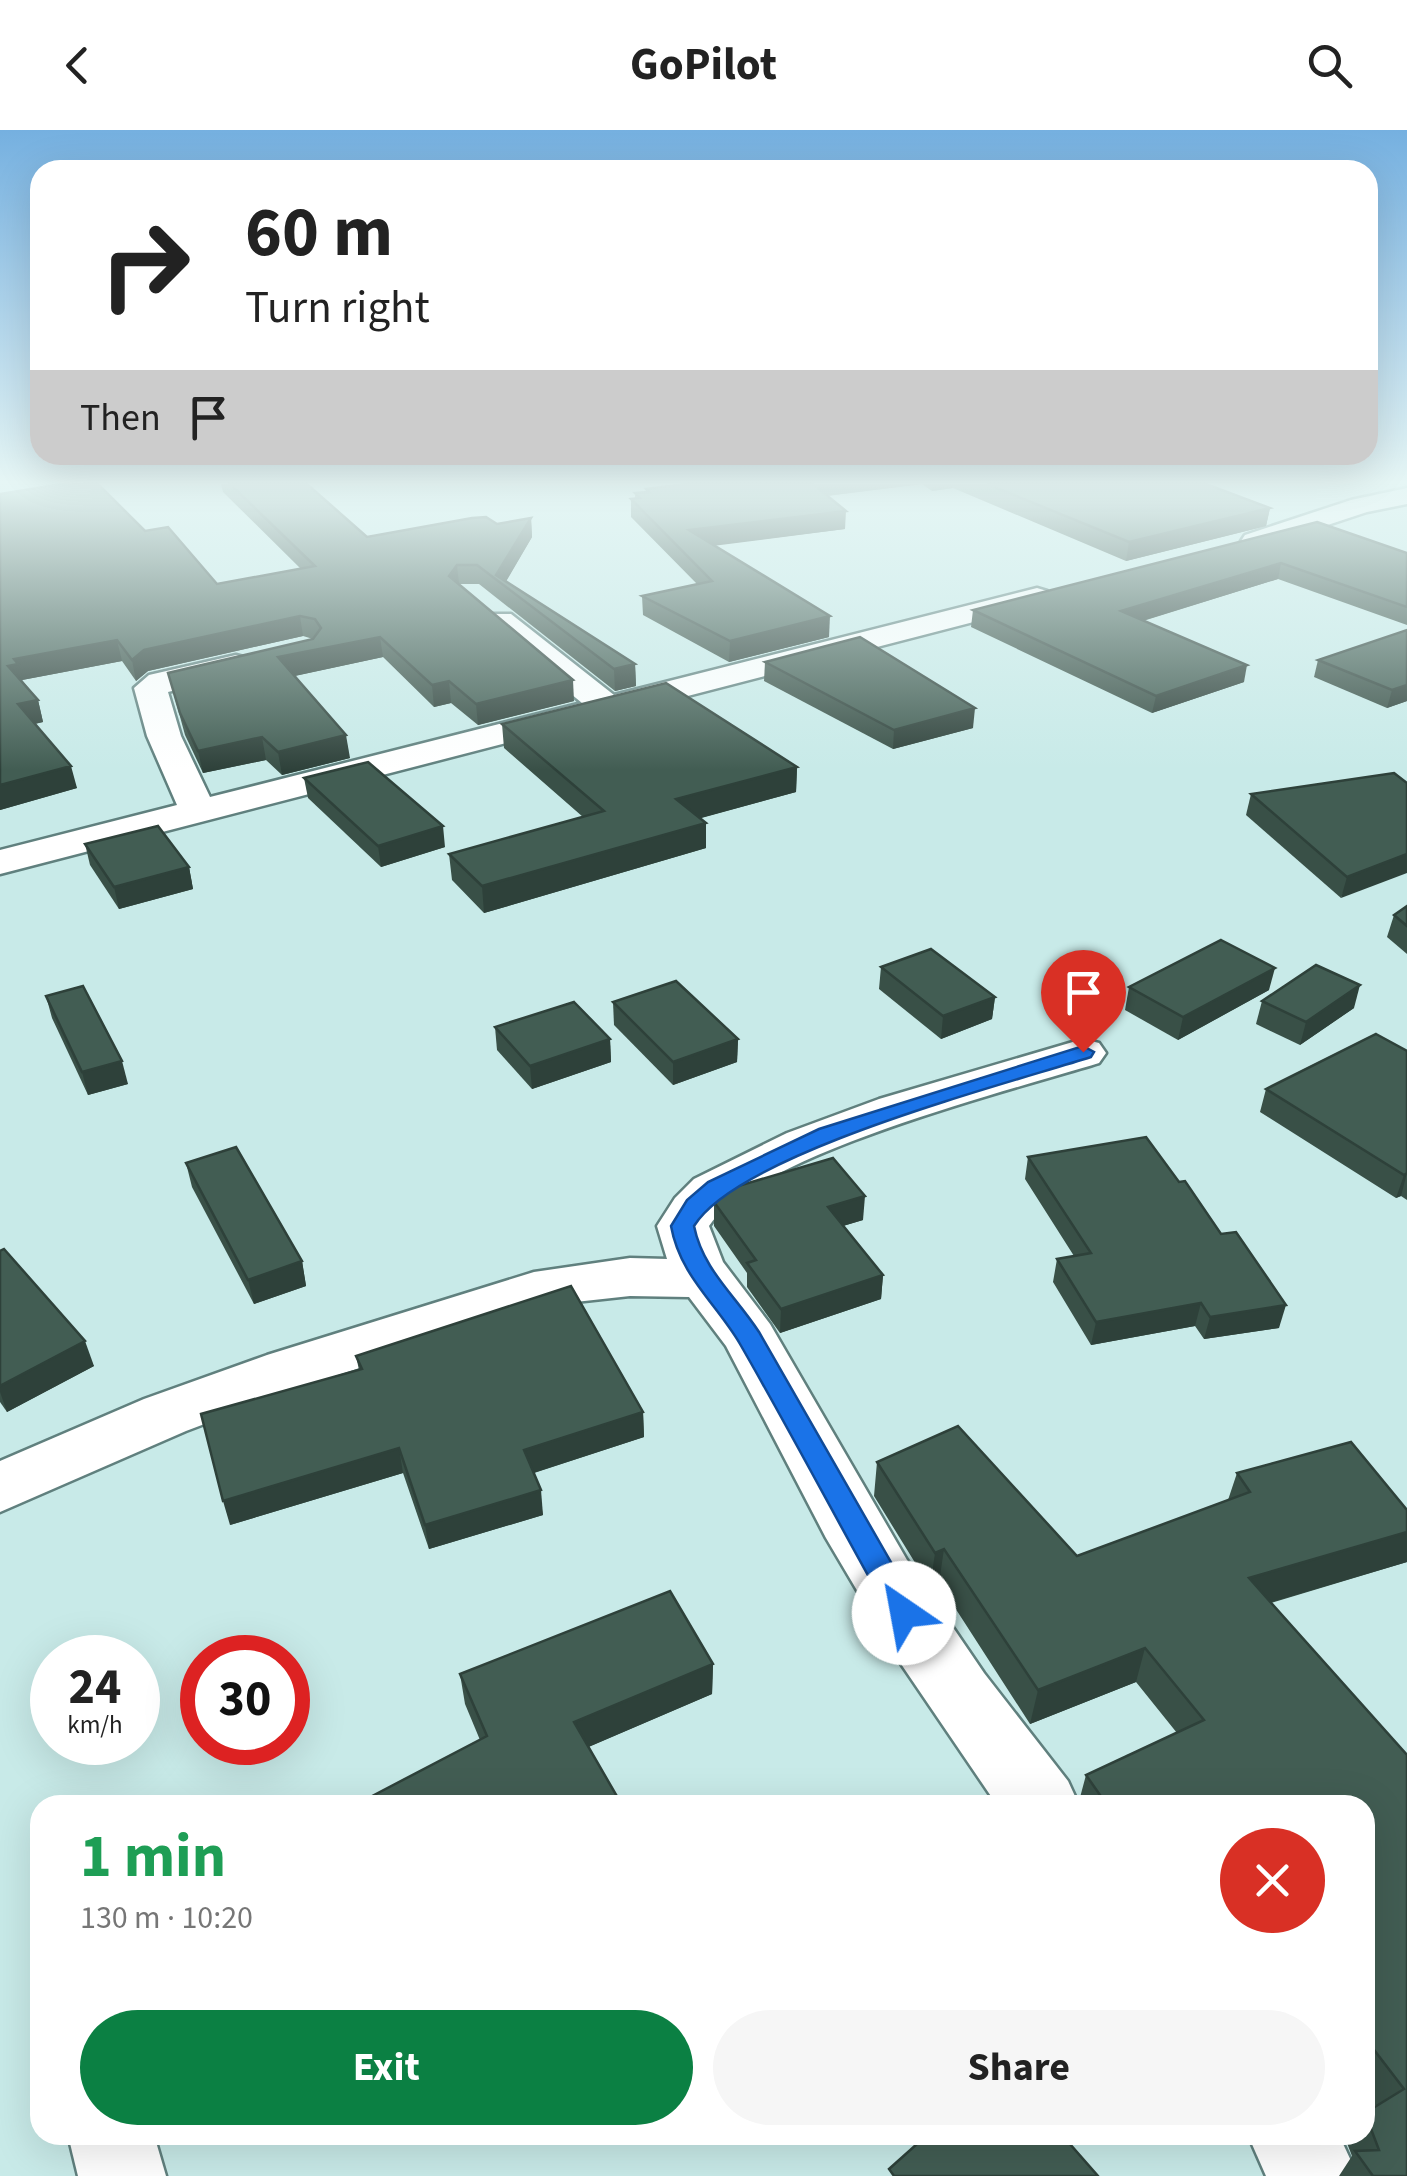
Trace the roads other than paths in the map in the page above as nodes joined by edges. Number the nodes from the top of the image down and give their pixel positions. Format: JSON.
{"nodes":[{"id":1,"x":1063,"y":590,"type":"edge"},
{"id":2,"x":482,"y":606,"type":"edge"},
{"id":3,"x":266,"y":658,"type":"edge"},
{"id":4,"x":608,"y":708,"type":"junction"},
{"id":5,"x":197,"y":809,"type":"junction"},
{"id":6,"x":0,"y":862,"type":"edge"},
{"id":7,"x":1083,"y":1052,"type":"dead end"},
{"id":8,"x":702,"y":1278,"type":"junction"},
{"id":9,"x":0,"y":1488,"type":"edge"},
{"id":10,"x":1034,"y":1795,"type":"edge"},
{"id":11,"x":114,"y":2145,"type":"edge"},
{"id":12,"x":1297,"y":2145,"type":"edge"},
{"id":13,"x":122,"y":2176,"type":"edge"},
{"id":14,"x":1314,"y":2176,"type":"edge"}],
"edges":[{"from":1,"to":4,"type":"street"},
{"from":2,"to":4,"type":"street"},
{"from":3,"to":5,"type":"street"},
{"from":4,"to":5,"type":"street"},
{"from":5,"to":6,"type":"street"},
{"from":7,"to":8,"type":"street"},
{"from":8,"to":9,"type":"street"},
{"from":8,"to":10,"type":"street"},
{"from":11,"to":13,"type":"street"},
{"from":12,"to":14,"type":"street"}]}
